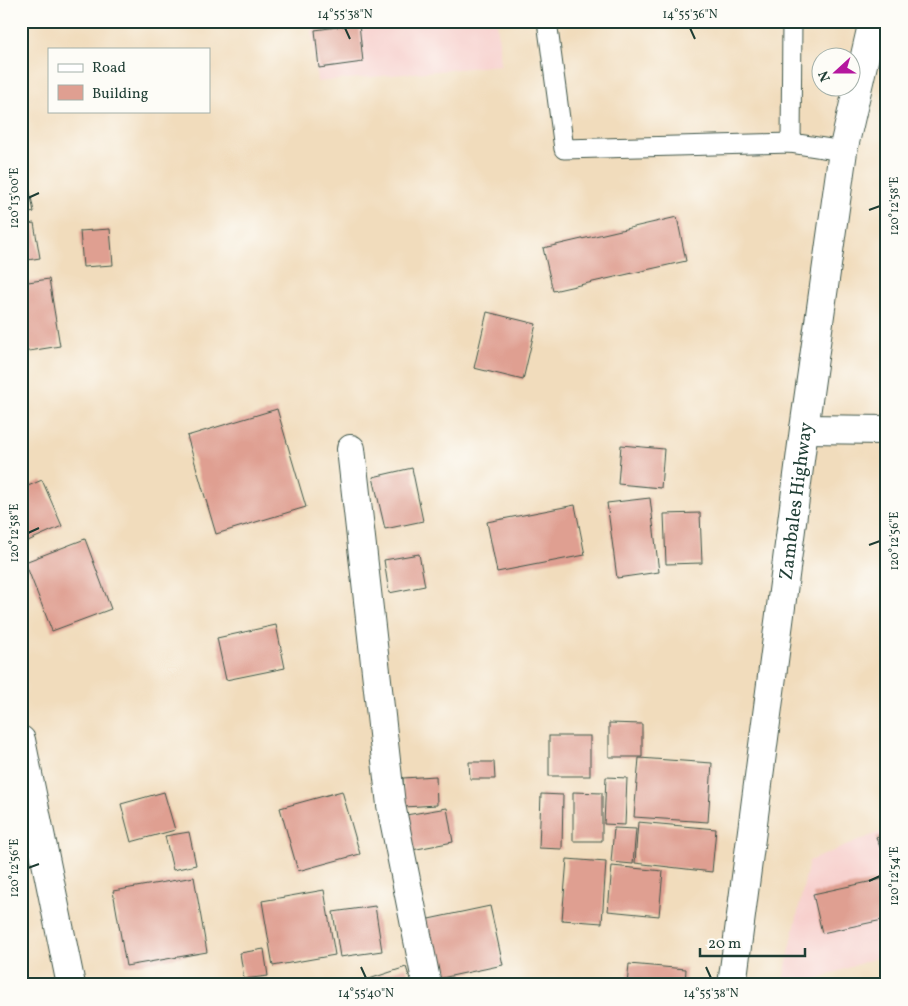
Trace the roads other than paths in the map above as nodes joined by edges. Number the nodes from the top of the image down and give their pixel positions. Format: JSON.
{"nodes":[{"id":1,"x":547,"y":21,"type":"edge"},
{"id":2,"x":792,"y":21,"type":"edge"},
{"id":3,"x":873,"y":21,"type":"edge"},
{"id":4,"x":791,"y":143,"type":"junction"},
{"id":5,"x":843,"y":151,"type":"junction"},
{"id":6,"x":804,"y":429,"type":"junction"},
{"id":7,"x":887,"y":430,"type":"edge"},
{"id":8,"x":350,"y":450,"type":"dead end"},
{"id":9,"x":21,"y":740,"type":"edge"},
{"id":10,"x":71,"y":985,"type":"edge"},
{"id":11,"x":427,"y":985,"type":"edge"},
{"id":12,"x":732,"y":985,"type":"edge"}],
"edges":[{"from":1,"to":4,"type":"lane"},
{"from":2,"to":4,"type":"lane"},
{"from":3,"to":5,"type":"main road","name":"Zambales Highway"},
{"from":4,"to":5,"type":"lane"},
{"from":5,"to":6,"type":"main road","name":"Zambales Highway"},
{"from":6,"to":7,"type":"main road"},
{"from":6,"to":12,"type":"main road","name":"Zambales Highway"},
{"from":8,"to":11,"type":"main road"},
{"from":9,"to":10,"type":"main road"}]}
